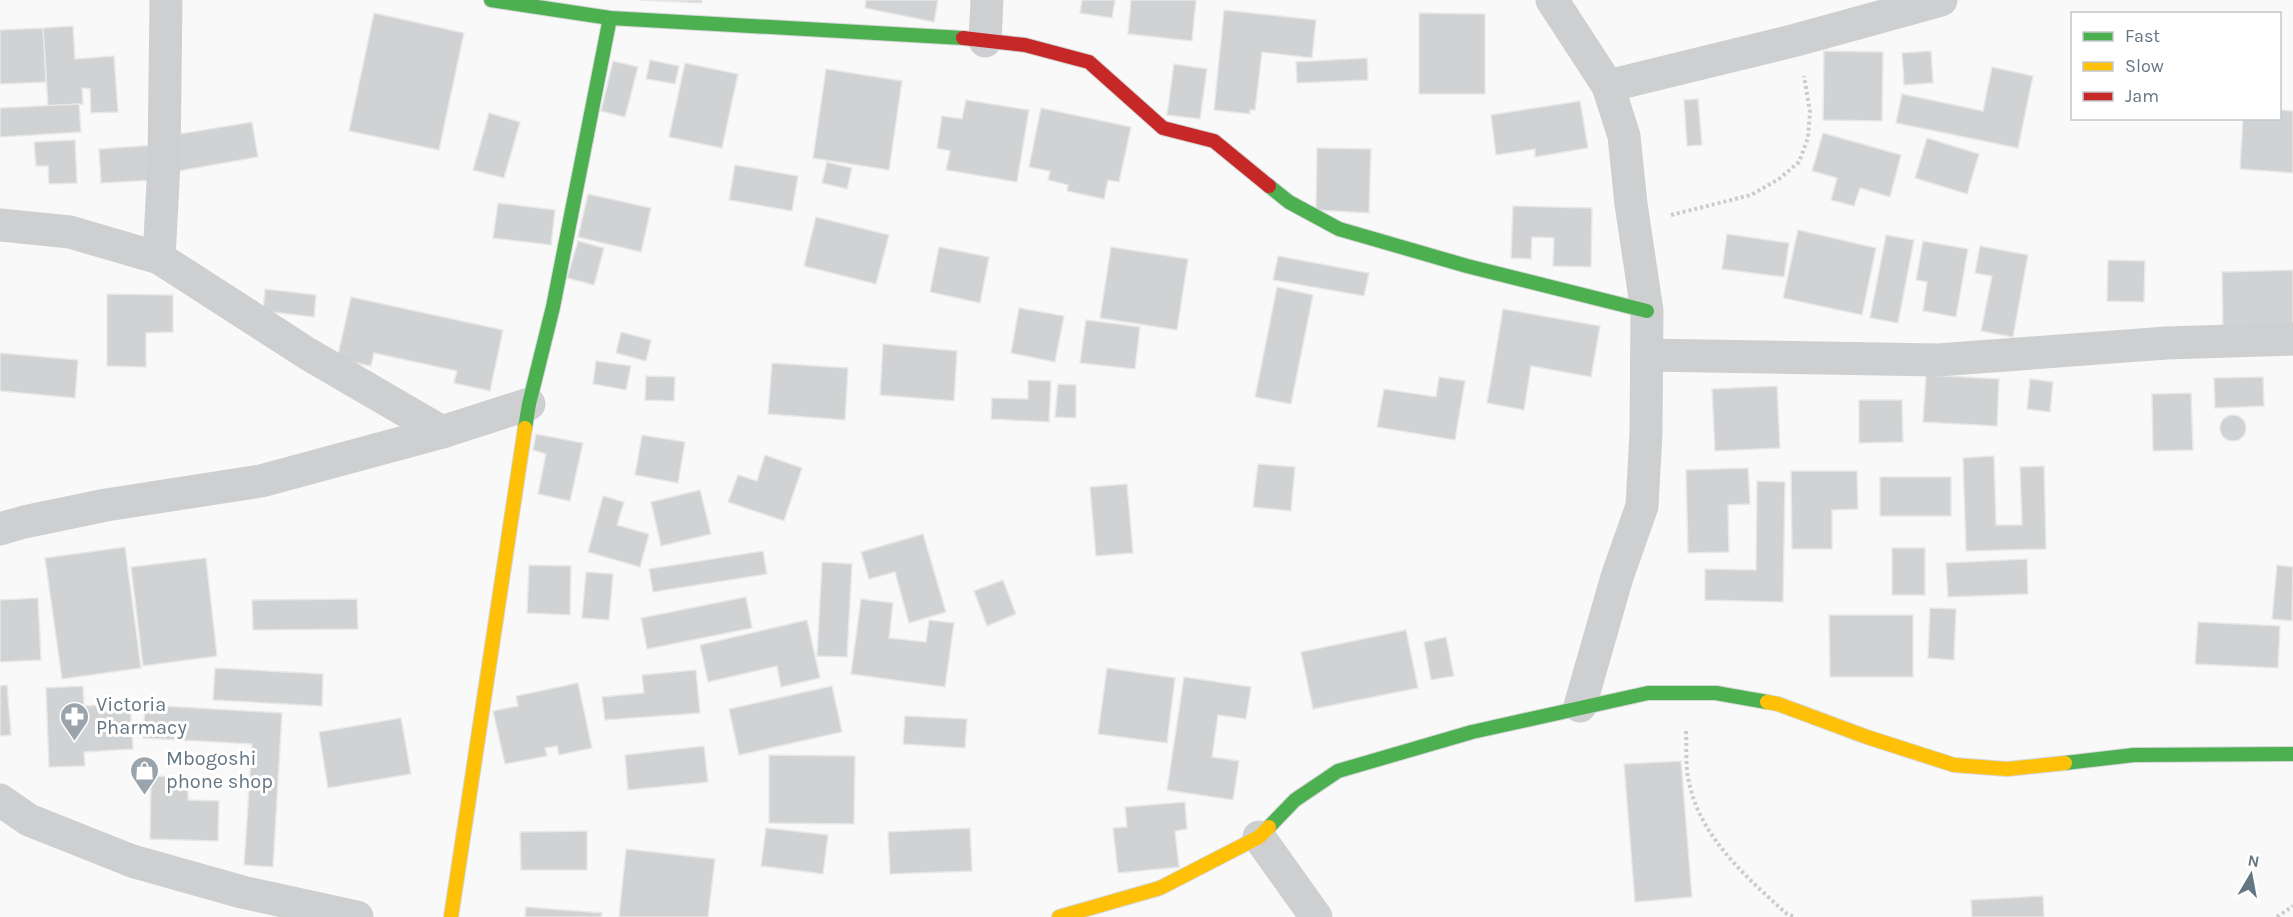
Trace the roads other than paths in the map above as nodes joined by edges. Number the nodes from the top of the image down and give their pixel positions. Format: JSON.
{"nodes":[{"id":1,"x":166,"y":0,"type":"edge"},
{"id":2,"x":491,"y":0,"type":"edge"},
{"id":3,"x":987,"y":0,"type":"edge"},
{"id":4,"x":1552,"y":0,"type":"edge"},
{"id":5,"x":1941,"y":0,"type":"edge"},
{"id":6,"x":610,"y":18,"type":"junction"},
{"id":7,"x":985,"y":41,"type":"junction"},
{"id":8,"x":1608,"y":86,"type":"junction"},
{"id":9,"x":0,"y":225,"type":"edge"},
{"id":10,"x":159,"y":258,"type":"junction"},
{"id":11,"x":1647,"y":311,"type":"junction"},
{"id":12,"x":2293,"y":339,"type":"edge"},
{"id":13,"x":1647,"y":355,"type":"junction"},
{"id":14,"x":529,"y":404,"type":"junction"},
{"id":15,"x":442,"y":432,"type":"junction"},
{"id":16,"x":0,"y":530,"type":"edge"},
{"id":17,"x":1580,"y":706,"type":"junction"},
{"id":18,"x":2293,"y":754,"type":"edge"},
{"id":19,"x":0,"y":800,"type":"edge"},
{"id":20,"x":1259,"y":837,"type":"junction"},
{"id":21,"x":357,"y":917,"type":"edge"},
{"id":22,"x":451,"y":917,"type":"edge"},
{"id":23,"x":1059,"y":917,"type":"edge"},
{"id":24,"x":1316,"y":917,"type":"edge"}],
"edges":[{"from":1,"to":10,"type":"street"},
{"from":2,"to":6,"type":"street"},
{"from":3,"to":7,"type":"street"},
{"from":4,"to":8,"type":"street"},
{"from":5,"to":8,"type":"street"},
{"from":6,"to":7,"type":"street"},
{"from":6,"to":14,"type":"street"},
{"from":7,"to":11,"type":"street"},
{"from":8,"to":11,"type":"street"},
{"from":9,"to":10,"type":"street"},
{"from":10,"to":15,"type":"street"},
{"from":11,"to":13,"type":"street"},
{"from":12,"to":13,"type":"street"},
{"from":13,"to":17,"type":"street"},
{"from":14,"to":15,"type":"street"},
{"from":14,"to":22,"type":"street"},
{"from":15,"to":16,"type":"street"},
{"from":17,"to":18,"type":"street"},
{"from":17,"to":20,"type":"street"},
{"from":19,"to":21,"type":"street"},
{"from":20,"to":23,"type":"street"},
{"from":20,"to":24,"type":"street"}]}
